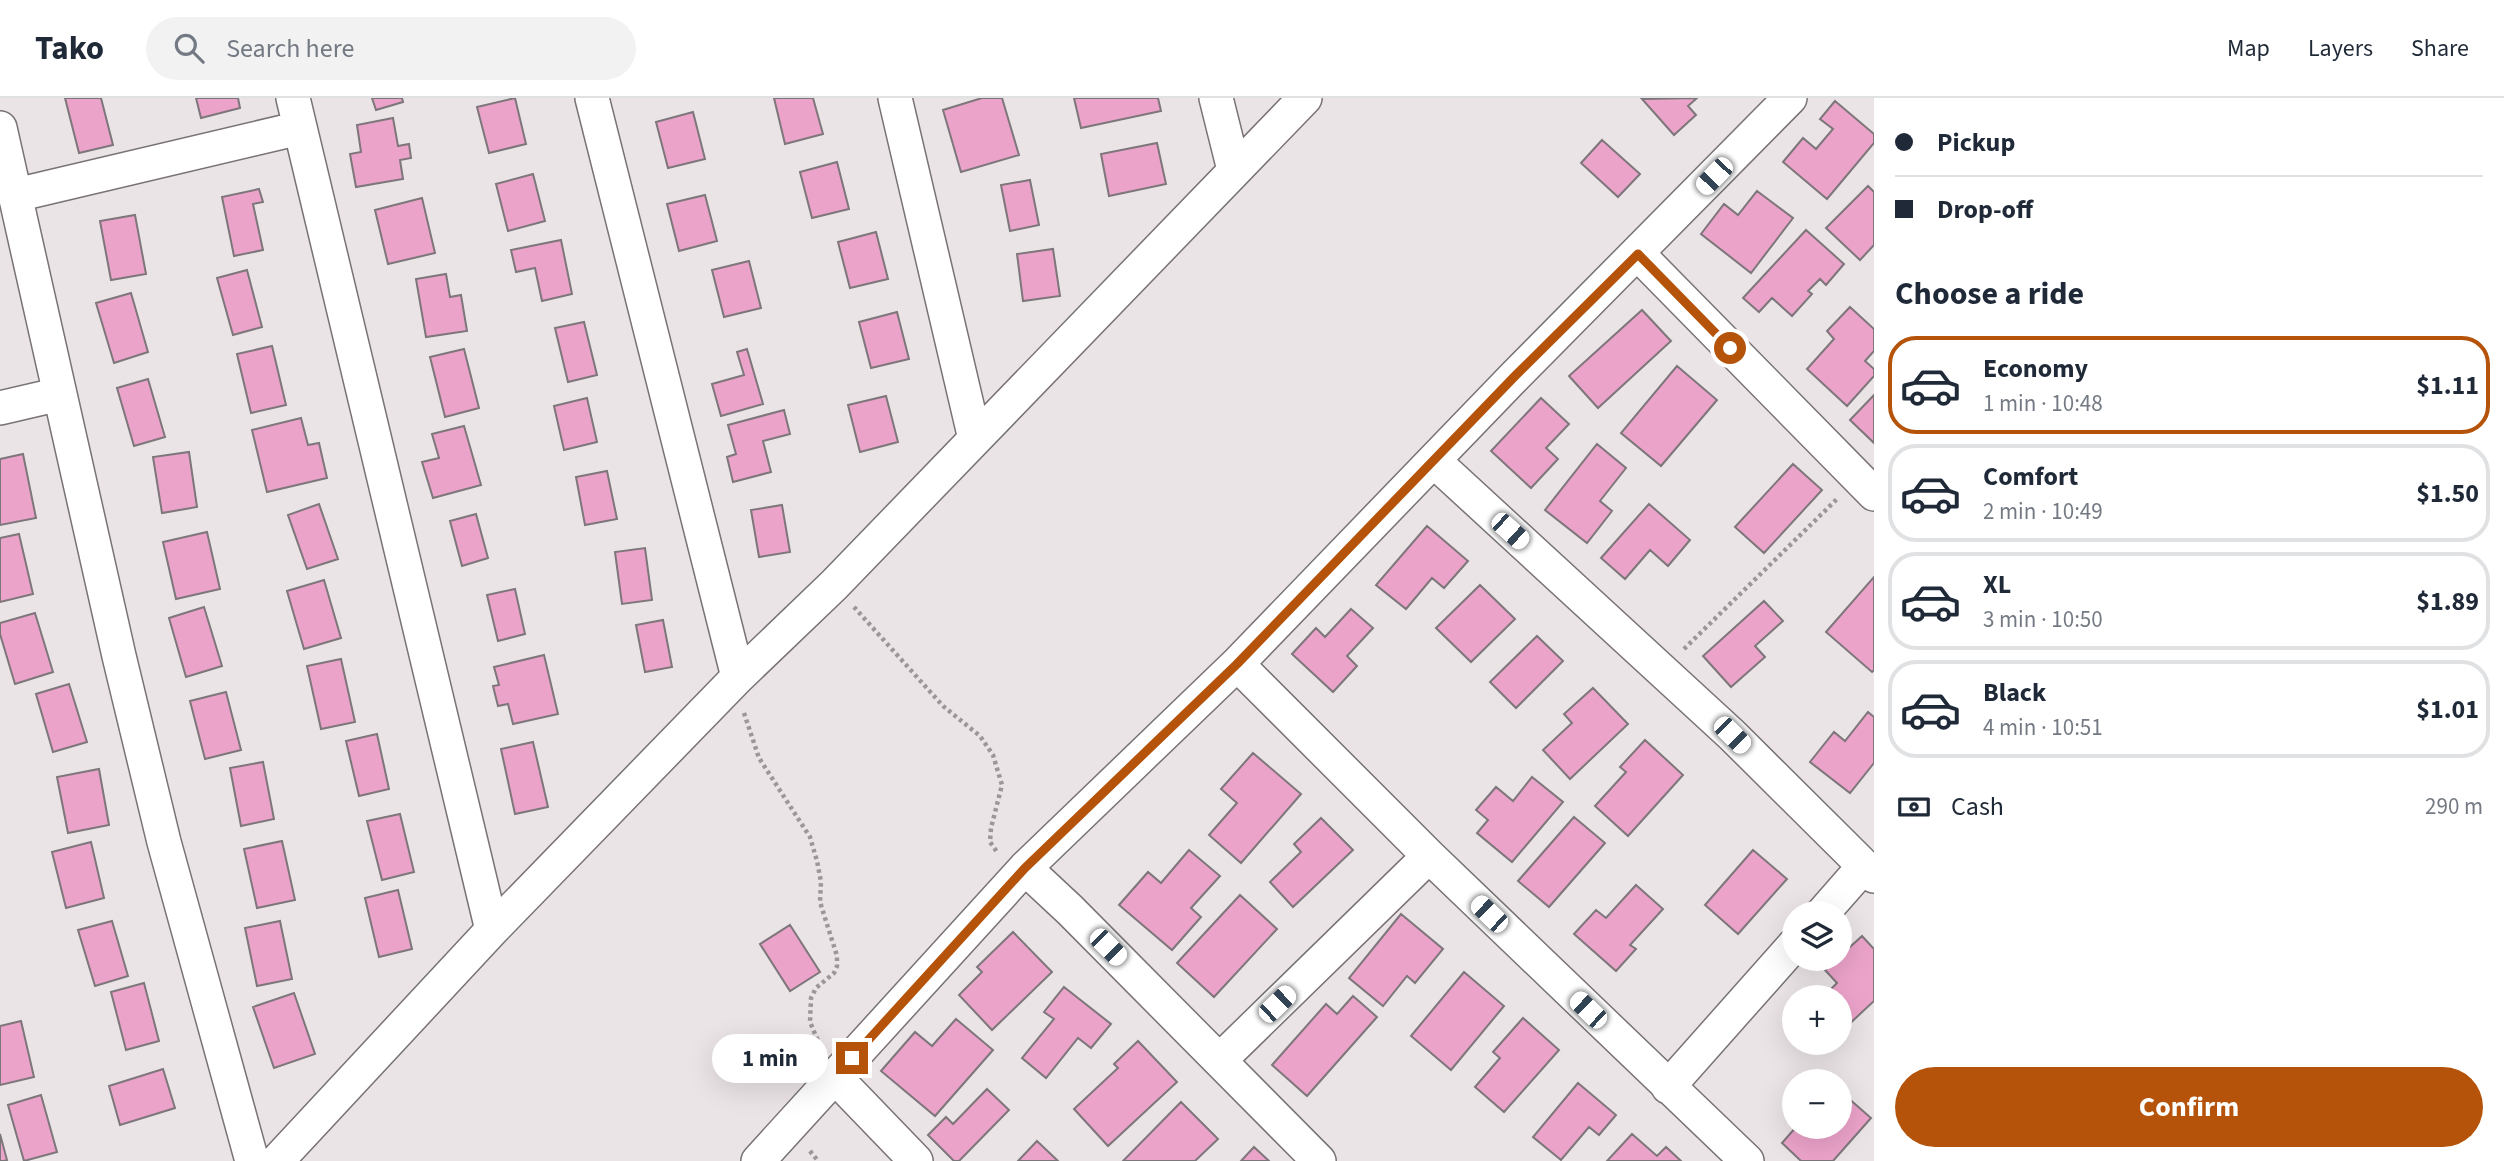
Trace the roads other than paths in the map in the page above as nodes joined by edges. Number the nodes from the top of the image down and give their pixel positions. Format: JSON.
{"nodes":[{"id":1,"x":592,"y":98,"type":"edge"},
{"id":2,"x":895,"y":98,"type":"edge"},
{"id":3,"x":1216,"y":98,"type":"edge"},
{"id":4,"x":1305,"y":98,"type":"edge"},
{"id":5,"x":1790,"y":98,"type":"edge"},
{"id":6,"x":297,"y":113,"type":"edge"},
{"id":7,"x":0,"y":128,"type":"edge"},
{"id":8,"x":1234,"y":170,"type":"junction"},
{"id":9,"x":16,"y":195,"type":"junction"},
{"id":10,"x":1638,"y":254,"type":"junction"},
{"id":11,"x":60,"y":394,"type":"junction"},
{"id":12,"x":0,"y":408,"type":"edge"},
{"id":13,"x":975,"y":439,"type":"junction"},
{"id":14,"x":1434,"y":461,"type":"junction"},
{"id":15,"x":1866,"y":486,"type":"edge"},
{"id":16,"x":1237,"y":664,"type":"junction"},
{"id":17,"x":738,"y":677,"type":"junction"},
{"id":18,"x":1429,"y":856,"type":"junction"},
{"id":19,"x":1025,"y":868,"type":"junction"},
{"id":20,"x":1869,"y":871,"type":"edge"},
{"id":21,"x":1836,"y":901,"type":"edge"},
{"id":22,"x":492,"y":930,"type":"junction"},
{"id":23,"x":1782,"y":959,"type":"edge"},
{"id":24,"x":1220,"y":1060,"type":"junction"},
{"id":25,"x":835,"y":1077,"type":"junction"},
{"id":26,"x":1668,"y":1087,"type":"junction"},
{"id":27,"x":288,"y":1157,"type":"edge"},
{"id":28,"x":253,"y":1161,"type":"edge"},
{"id":29,"x":758,"y":1161,"type":"edge"},
{"id":30,"x":916,"y":1161,"type":"edge"},
{"id":31,"x":1319,"y":1161,"type":"edge"},
{"id":32,"x":1747,"y":1161,"type":"edge"}],
"edges":[{"from":1,"to":17,"type":"street"},
{"from":2,"to":13,"type":"street"},
{"from":3,"to":8,"type":"street"},
{"from":4,"to":8,"type":"street"},
{"from":5,"to":10,"type":"street"},
{"from":6,"to":9,"type":"street"},
{"from":6,"to":22,"type":"street"},
{"from":7,"to":9,"type":"street"},
{"from":8,"to":13,"type":"street"},
{"from":9,"to":11,"type":"street"},
{"from":10,"to":14,"type":"street"},
{"from":10,"to":15,"type":"street"},
{"from":11,"to":12,"type":"street"},
{"from":11,"to":28,"type":"street"},
{"from":13,"to":17,"type":"street"},
{"from":14,"to":16,"type":"street"},
{"from":14,"to":20,"type":"street"},
{"from":16,"to":18,"type":"street"},
{"from":16,"to":19,"type":"street"},
{"from":17,"to":22,"type":"street"},
{"from":18,"to":24,"type":"street"},
{"from":18,"to":26,"type":"street"},
{"from":19,"to":24,"type":"street"},
{"from":19,"to":25,"type":"street"},
{"from":20,"to":21,"type":"street"},
{"from":22,"to":27,"type":"street"},
{"from":23,"to":26,"type":"street"},
{"from":24,"to":31,"type":"street"},
{"from":25,"to":29,"type":"street"},
{"from":25,"to":30,"type":"street"},
{"from":26,"to":32,"type":"street"}]}
